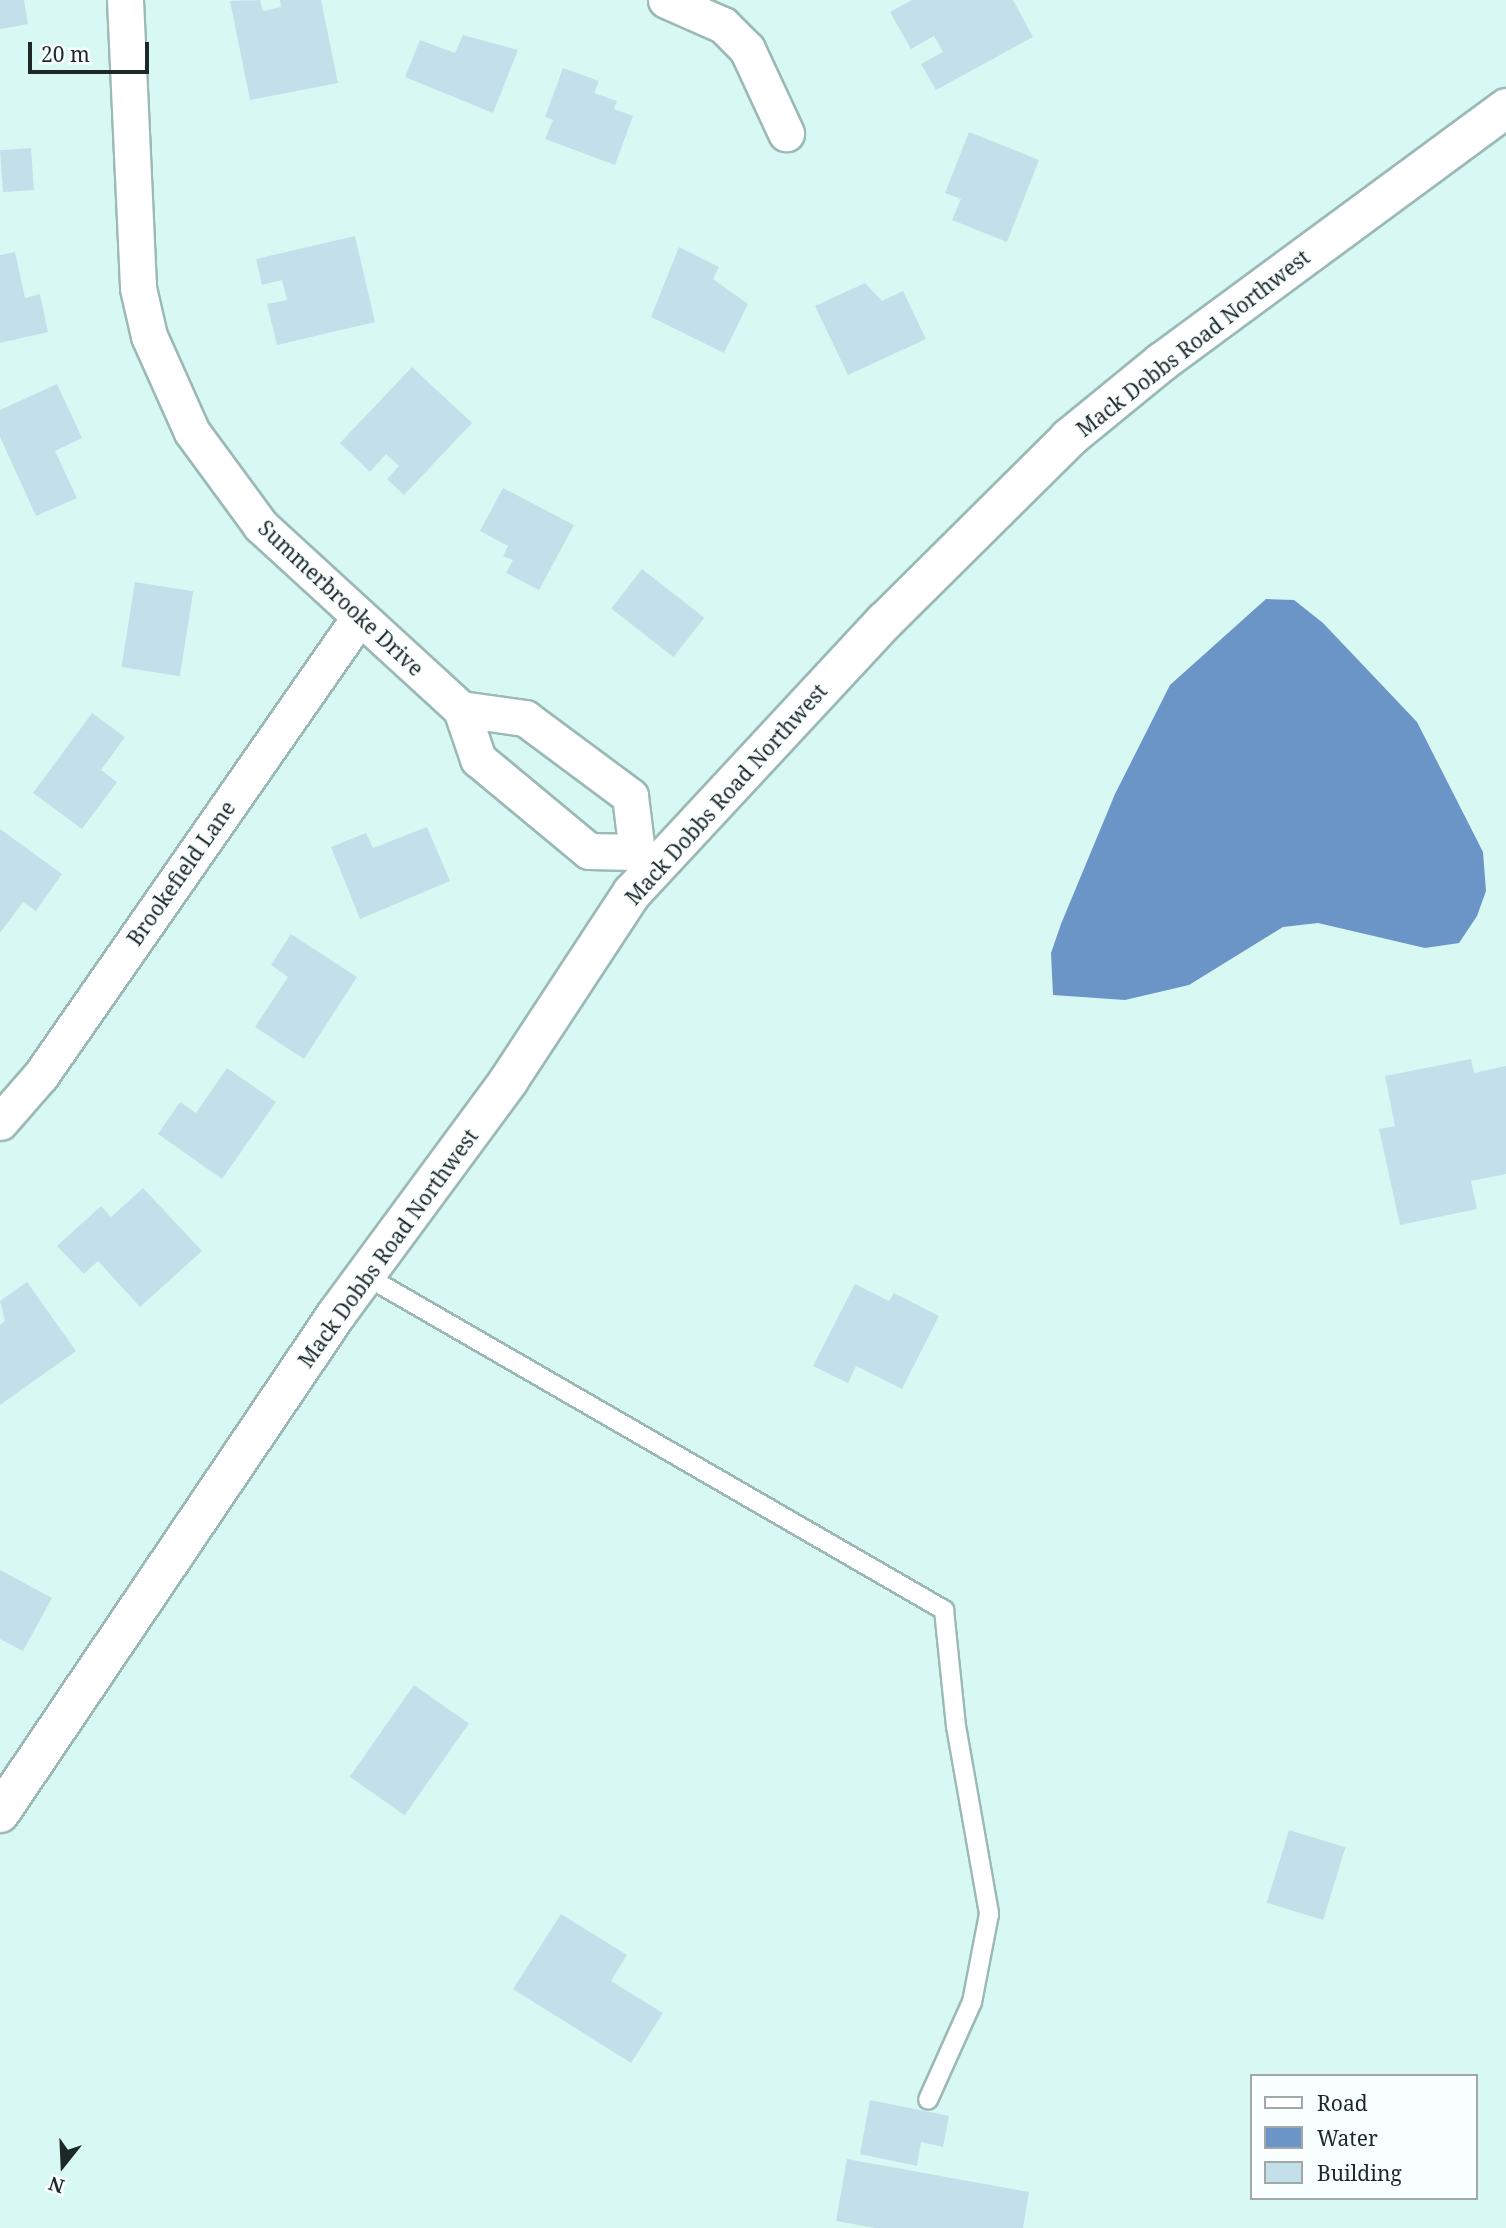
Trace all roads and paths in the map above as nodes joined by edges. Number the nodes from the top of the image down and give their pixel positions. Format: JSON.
{"nodes":[{"id":1,"x":125,"y":0,"type":"edge"},
{"id":2,"x":666,"y":0,"type":"edge"},
{"id":3,"x":1506,"y":108,"type":"edge"},
{"id":4,"x":786,"y":132,"type":"dead end"},
{"id":5,"x":358,"y":620,"type":"junction"},
{"id":6,"x":461,"y":709,"type":"junction"},
{"id":7,"x":645,"y":861,"type":"junction"},
{"id":8,"x":0,"y":1122,"type":"edge"},
{"id":9,"x":366,"y":1276,"type":"junction"},
{"id":10,"x":0,"y":1813,"type":"edge"},
{"id":11,"x":928,"y":2100,"type":"dead end"}],
"edges":[{"from":1,"to":5,"type":"street","name":"Summerbrooke Drive"},
{"from":2,"to":4,"type":"street"},
{"from":3,"to":7,"type":"street","name":"Mack Dobbs Road Northwest"},
{"from":5,"to":6,"type":"street","name":"Summerbrooke Drive"},
{"from":5,"to":8,"type":"street","name":"Brookefield Lane"},
{"from":6,"to":7,"type":"street"},
{"from":6,"to":7,"type":"street"},
{"from":7,"to":9,"type":"street","name":"Mack Dobbs Road Northwest"},
{"from":9,"to":10,"type":"street","name":"Mack Dobbs Road Northwest"},
{"from":9,"to":11,"type":"lane"}]}
